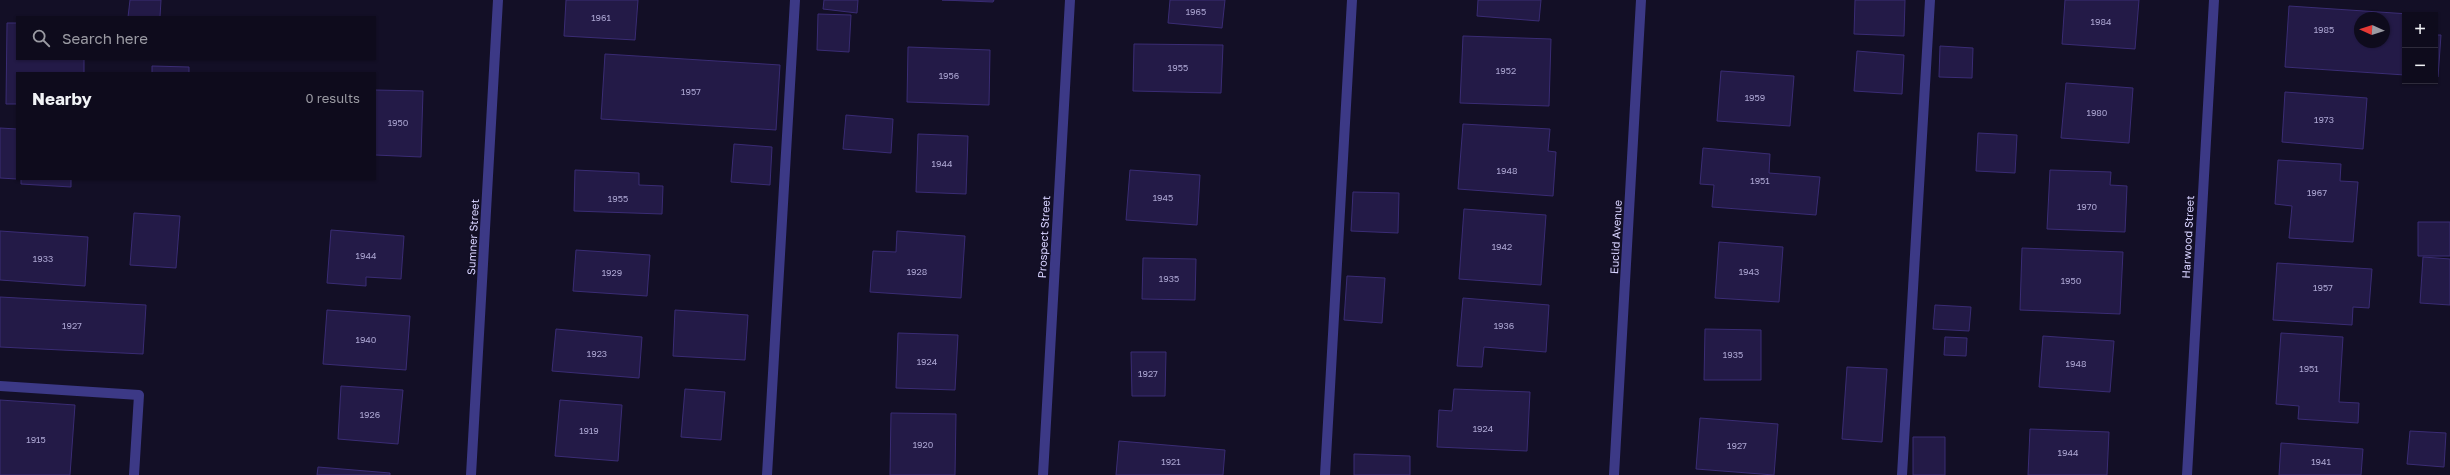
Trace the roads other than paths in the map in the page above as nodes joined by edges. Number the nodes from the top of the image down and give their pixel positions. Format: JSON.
{"nodes":[{"id":1,"x":498,"y":0,"type":"edge"},
{"id":2,"x":795,"y":0,"type":"edge"},
{"id":3,"x":1070,"y":0,"type":"edge"},
{"id":4,"x":1352,"y":0,"type":"edge"},
{"id":5,"x":1641,"y":0,"type":"edge"},
{"id":6,"x":1930,"y":0,"type":"edge"},
{"id":7,"x":2214,"y":0,"type":"edge"},
{"id":8,"x":0,"y":386,"type":"edge"},
{"id":9,"x":134,"y":475,"type":"edge"},
{"id":10,"x":471,"y":475,"type":"edge"},
{"id":11,"x":768,"y":475,"type":"edge"},
{"id":12,"x":1043,"y":475,"type":"edge"},
{"id":13,"x":1325,"y":475,"type":"edge"},
{"id":14,"x":1614,"y":475,"type":"edge"},
{"id":15,"x":1902,"y":475,"type":"edge"},
{"id":16,"x":2187,"y":475,"type":"edge"}],
"edges":[{"from":1,"to":10,"type":"street","name":"Sumner Street"},
{"from":2,"to":11,"type":"street"},
{"from":3,"to":12,"type":"street","name":"Prospect Street"},
{"from":4,"to":13,"type":"street"},
{"from":5,"to":14,"type":"street","name":"Euclid Avenue"},
{"from":6,"to":15,"type":"street"},
{"from":7,"to":16,"type":"street","name":"Harwood Street"},
{"from":8,"to":9,"type":"street"}]}
